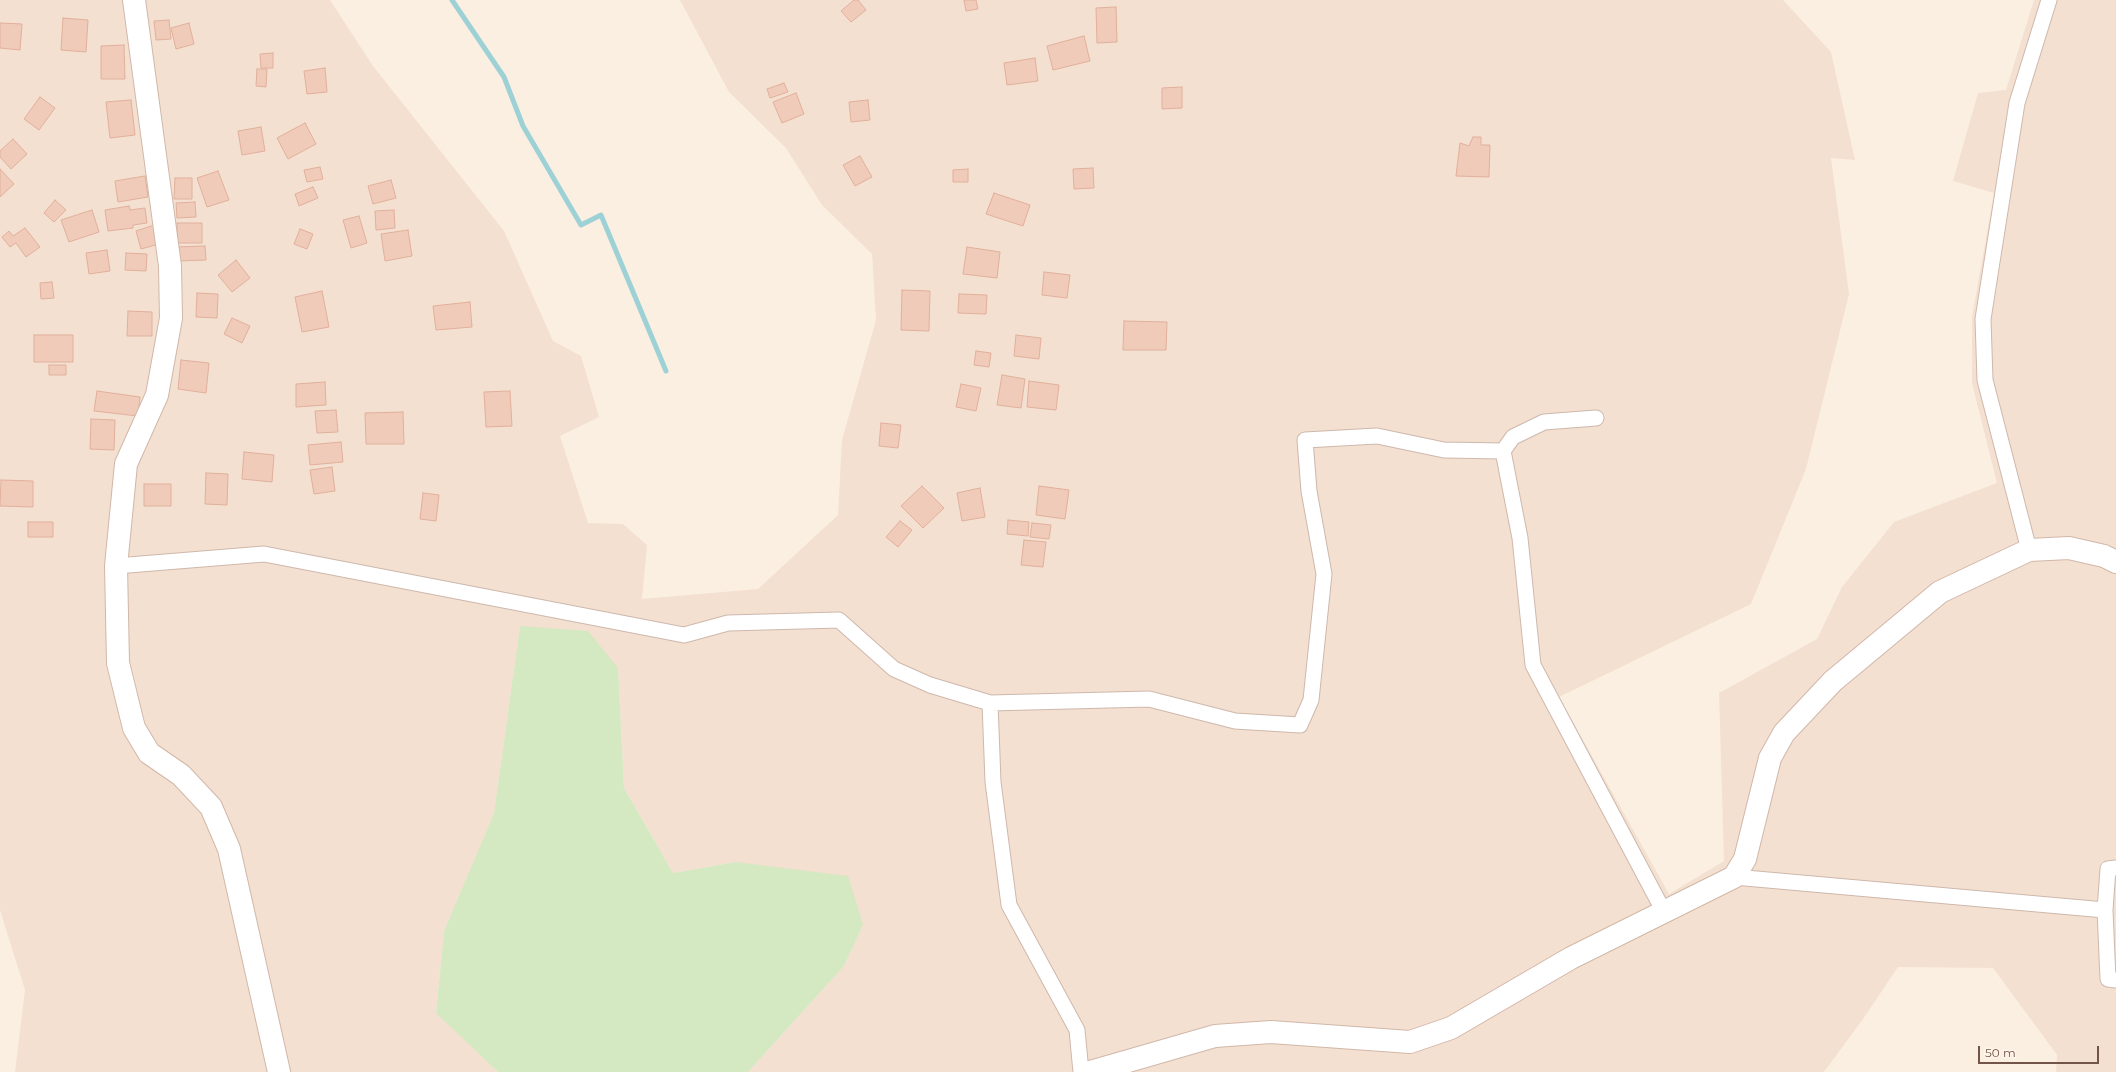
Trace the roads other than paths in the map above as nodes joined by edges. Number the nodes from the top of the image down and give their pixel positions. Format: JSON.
{"nodes":[{"id":1,"x":134,"y":0,"type":"edge"},
{"id":2,"x":2049,"y":0,"type":"edge"},
{"id":3,"x":1596,"y":418,"type":"dead end"},
{"id":4,"x":1503,"y":451,"type":"junction"},
{"id":5,"x":2029,"y":550,"type":"junction"},
{"id":6,"x":2116,"y":562,"type":"edge"},
{"id":7,"x":116,"y":566,"type":"junction"},
{"id":8,"x":990,"y":703,"type":"junction"},
{"id":9,"x":2116,"y":868,"type":"edge"},
{"id":10,"x":1734,"y":877,"type":"junction"},
{"id":11,"x":2105,"y":910,"type":"junction"},
{"id":12,"x":1664,"y":912,"type":"junction"},
{"id":13,"x":2116,"y":980,"type":"edge"},
{"id":14,"x":279,"y":1072,"type":"edge"},
{"id":15,"x":1081,"y":1072,"type":"edge"},
{"id":16,"x":1090,"y":1072,"type":"edge"}],
"edges":[{"from":1,"to":7,"type":"street"},
{"from":2,"to":5,"type":"street"},
{"from":3,"to":4,"type":"street"},
{"from":4,"to":8,"type":"street"},
{"from":4,"to":12,"type":"street"},
{"from":5,"to":6,"type":"street"},
{"from":5,"to":10,"type":"street"},
{"from":7,"to":8,"type":"street"},
{"from":7,"to":14,"type":"street"},
{"from":8,"to":15,"type":"street"},
{"from":9,"to":11,"type":"street"},
{"from":10,"to":11,"type":"street"},
{"from":10,"to":12,"type":"street"},
{"from":11,"to":13,"type":"street"},
{"from":12,"to":16,"type":"street"}]}
